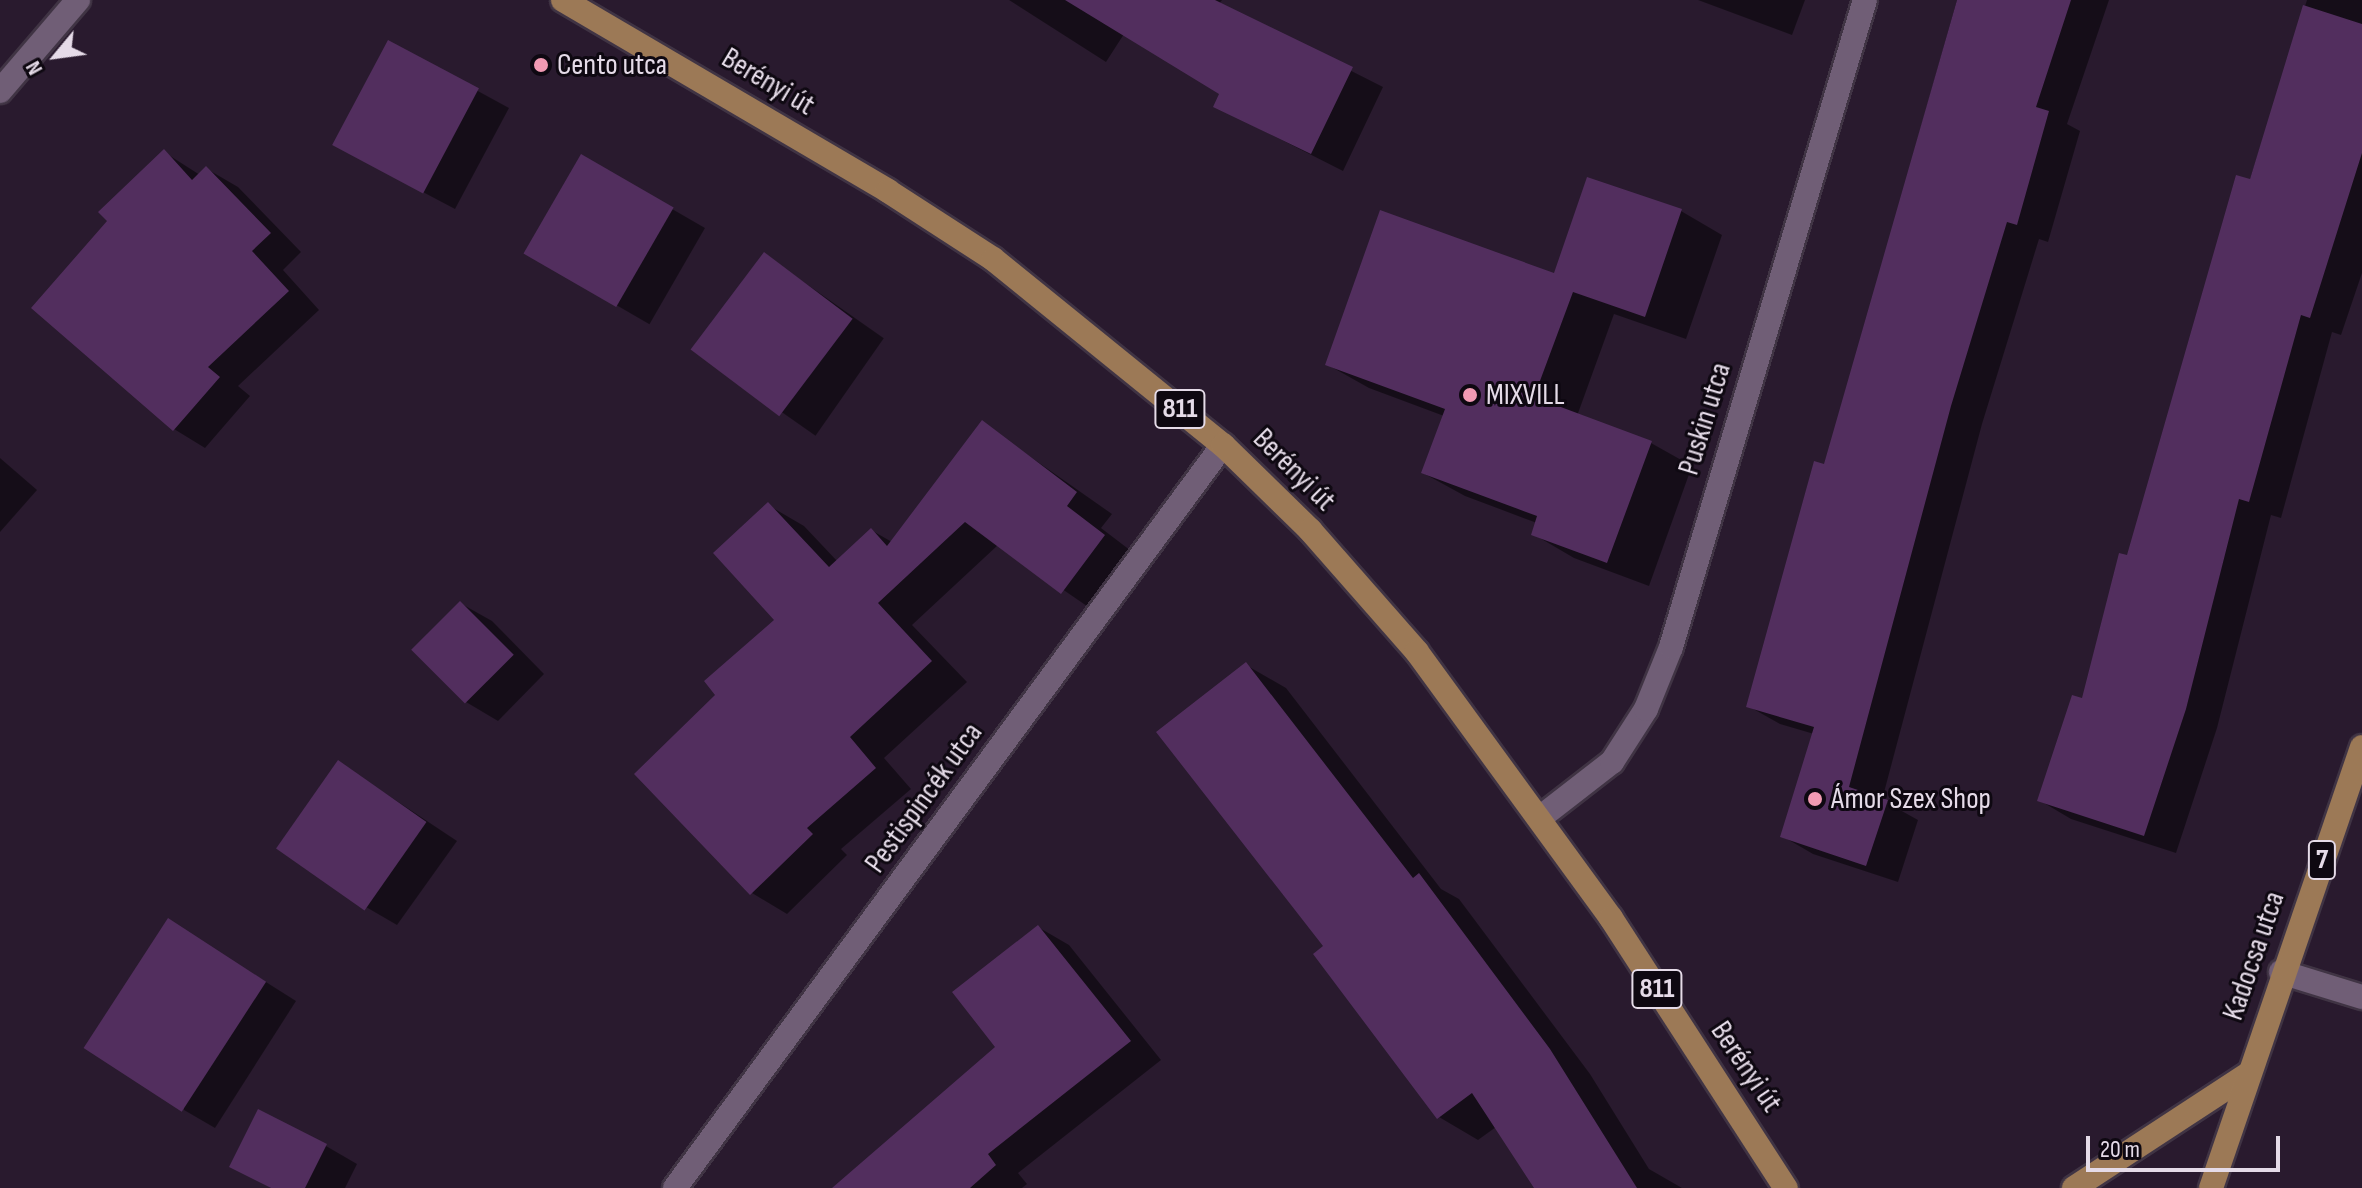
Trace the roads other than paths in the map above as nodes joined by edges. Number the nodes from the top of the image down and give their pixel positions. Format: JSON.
{"nodes":[{"id":1,"x":78,"y":0,"type":"edge"},
{"id":2,"x":563,"y":0,"type":"edge"},
{"id":3,"x":1865,"y":0,"type":"edge"},
{"id":4,"x":0,"y":91,"type":"edge"},
{"id":5,"x":1223,"y":445,"type":"junction"},
{"id":6,"x":2362,"y":747,"type":"edge"},
{"id":7,"x":1541,"y":817,"type":"junction"},
{"id":8,"x":2281,"y":972,"type":"junction"},
{"id":9,"x":2362,"y":997,"type":"edge"},
{"id":10,"x":2247,"y":1075,"type":"junction"},
{"id":11,"x":1770,"y":1162,"type":"junction"},
{"id":12,"x":675,"y":1188,"type":"edge"},
{"id":13,"x":1786,"y":1188,"type":"edge"},
{"id":14,"x":1805,"y":1188,"type":"edge"},
{"id":15,"x":2074,"y":1188,"type":"edge"},
{"id":16,"x":2211,"y":1188,"type":"edge"}],
"edges":[{"from":1,"to":4,"type":"street"},
{"from":2,"to":5,"type":"main road","name":"Berényi út","number":"811"},
{"from":3,"to":7,"type":"street","name":"Puskin utca"},
{"from":5,"to":7,"type":"main road","name":"Berényi út","number":"811"},
{"from":5,"to":12,"type":"street","name":"Pestispincék utca"},
{"from":6,"to":8,"type":"main road","name":"Kadocsa utca","number":"7"},
{"from":7,"to":11,"type":"main road","name":"Berényi út","number":"811"},
{"from":8,"to":9,"type":"street"},
{"from":8,"to":10,"type":"main road","name":"Kadocsa utca","number":"7"},
{"from":10,"to":15,"type":"main road"},
{"from":10,"to":16,"type":"main road","name":"Kadocsa utca","number":"7"},
{"from":11,"to":13,"type":"main road","name":"Berényi út","number":"811"},
{"from":11,"to":14,"type":"main road"}]}
